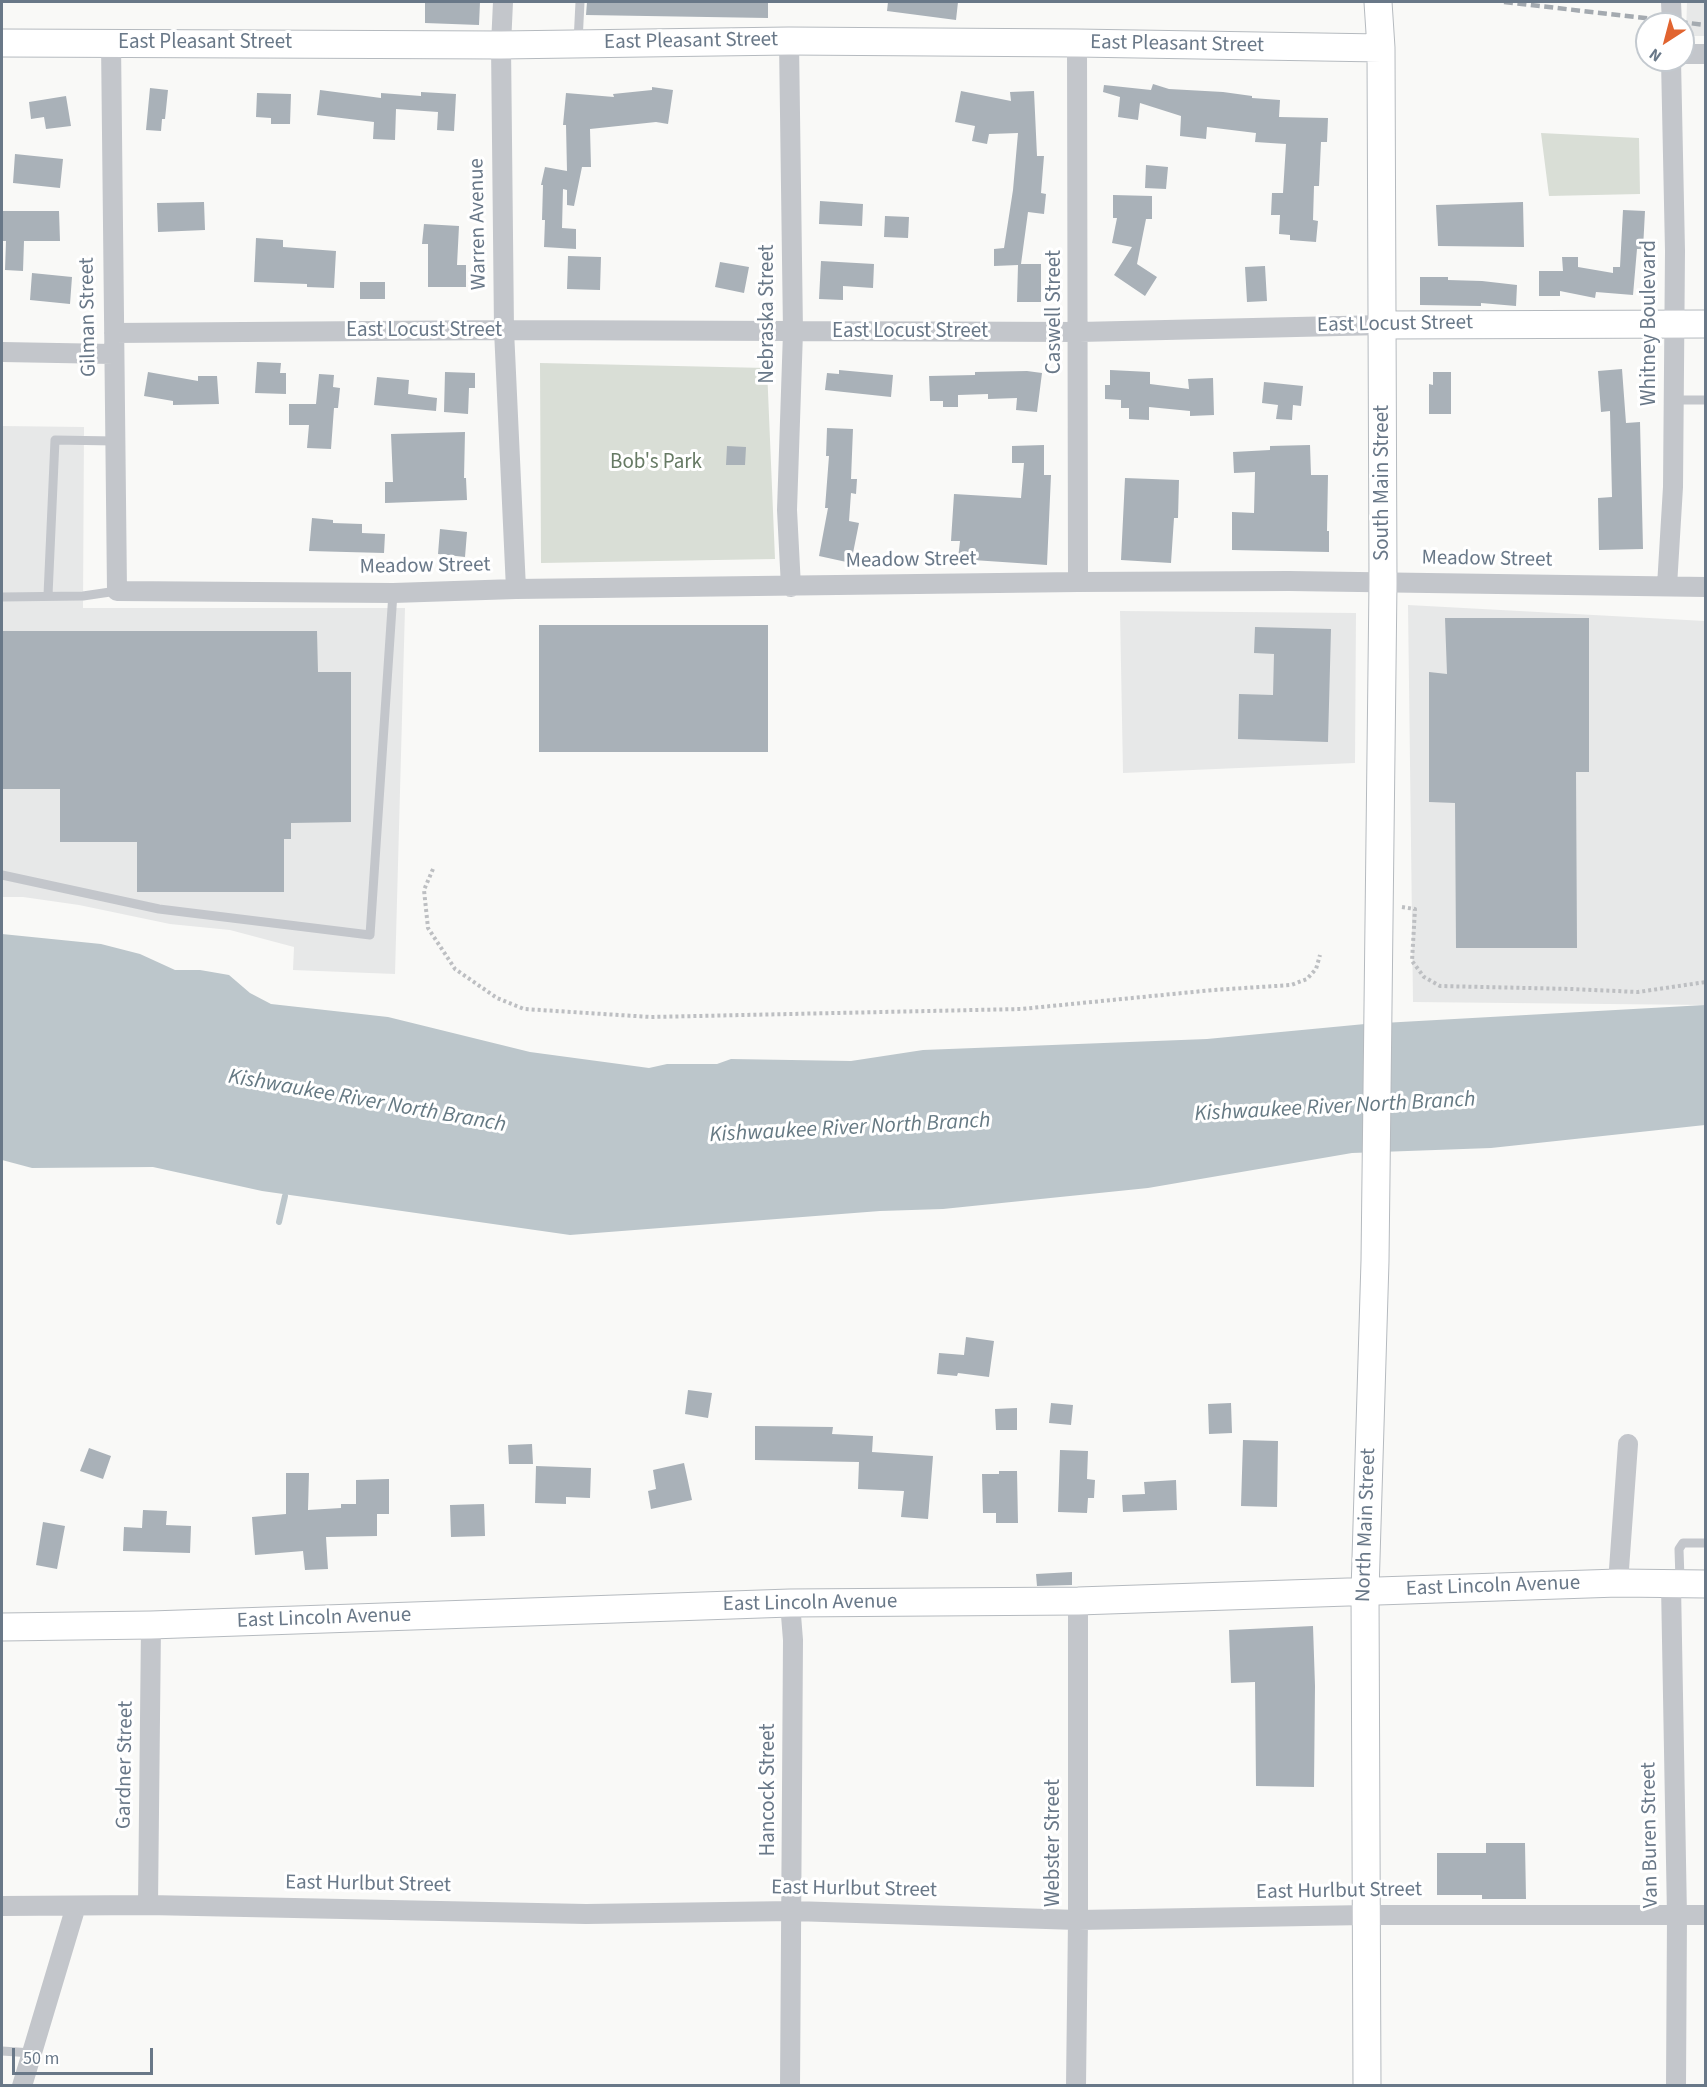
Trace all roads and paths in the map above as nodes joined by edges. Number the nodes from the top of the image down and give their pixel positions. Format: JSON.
{"nodes":[{"id":1,"x":503,"y":2,"type":"edge"},
{"id":2,"x":580,"y":2,"type":"edge"},
{"id":3,"x":1378,"y":2,"type":"edge"},
{"id":4,"x":789,"y":41,"type":"junction"},
{"id":5,"x":111,"y":42,"type":"junction"},
{"id":6,"x":2,"y":43,"type":"edge"},
{"id":7,"x":1077,"y":43,"type":"junction"},
{"id":8,"x":578,"y":44,"type":"junction"},
{"id":9,"x":501,"y":45,"type":"junction"},
{"id":10,"x":1381,"y":48,"type":"junction"},
{"id":11,"x":1671,"y":72,"type":"edge"},
{"id":12,"x":1674,"y":323,"type":"junction"},
{"id":13,"x":1706,"y":324,"type":"edge"},
{"id":14,"x":1383,"y":326,"type":"junction"},
{"id":15,"x":504,"y":330,"type":"junction"},
{"id":16,"x":793,"y":332,"type":"junction"},
{"id":17,"x":1079,"y":332,"type":"junction"},
{"id":18,"x":114,"y":333,"type":"junction"},
{"id":19,"x":2,"y":352,"type":"edge"},
{"id":20,"x":113,"y":354,"type":"junction"},
{"id":21,"x":1674,"y":400,"type":"junction"},
{"id":22,"x":1706,"y":400,"type":"edge"},
{"id":23,"x":115,"y":441,"type":"junction"},
{"id":24,"x":1078,"y":582,"type":"junction"},
{"id":25,"x":1383,"y":583,"type":"junction"},
{"id":26,"x":1667,"y":586,"type":"junction"},
{"id":27,"x":790,"y":587,"type":"junction"},
{"id":28,"x":1706,"y":587,"type":"edge"},
{"id":29,"x":516,"y":589,"type":"junction"},
{"id":30,"x":117,"y":591,"type":"junction"},
{"id":31,"x":393,"y":593,"type":"junction"},
{"id":32,"x":48,"y":596,"type":"junction"},
{"id":33,"x":2,"y":597,"type":"edge"},
{"id":34,"x":433,"y":869,"type":"dead end"},
{"id":35,"x":2,"y":875,"type":"edge"},
{"id":36,"x":1380,"y":904,"type":"junction"},
{"id":37,"x":1320,"y":955,"type":"dead end"},
{"id":38,"x":1380,"y":965,"type":"joint"},
{"id":39,"x":1706,"y":982,"type":"edge"},
{"id":40,"x":1628,"y":1444,"type":"dead end"},
{"id":41,"x":1706,"y":1543,"type":"edge"},
{"id":42,"x":1618,"y":1583,"type":"junction"},
{"id":43,"x":1686,"y":1584,"type":"edge"},
{"id":44,"x":1365,"y":1592,"type":"junction"},
{"id":45,"x":1078,"y":1601,"type":"junction"},
{"id":46,"x":790,"y":1603,"type":"junction"},
{"id":47,"x":151,"y":1625,"type":"junction"},
{"id":48,"x":2,"y":1627,"type":"edge"},
{"id":49,"x":148,"y":1905,"type":"junction"},
{"id":50,"x":2,"y":1906,"type":"edge"},
{"id":51,"x":76,"y":1906,"type":"junction"},
{"id":52,"x":793,"y":1911,"type":"junction"},
{"id":53,"x":1366,"y":1915,"type":"junction"},
{"id":54,"x":1706,"y":1915,"type":"edge"},
{"id":55,"x":1677,"y":1916,"type":"junction"},
{"id":56,"x":1078,"y":1920,"type":"junction"},
{"id":57,"x":2,"y":2051,"type":"edge"},
{"id":58,"x":32,"y":2053,"type":"junction"},
{"id":59,"x":22,"y":2085,"type":"edge"},
{"id":60,"x":790,"y":2085,"type":"edge"},
{"id":61,"x":1076,"y":2085,"type":"edge"},
{"id":62,"x":1367,"y":2085,"type":"edge"},
{"id":63,"x":1676,"y":2085,"type":"edge"}],
"edges":[{"from":1,"to":9,"type":"street","name":"Warren Avenue"},
{"from":2,"to":8,"type":"lane"},
{"from":3,"to":10,"type":"main road","name":"South Main Street"},
{"from":4,"to":7,"type":"main road","name":"East Pleasant Street"},
{"from":4,"to":8,"type":"main road","name":"East Pleasant Street"},
{"from":4,"to":16,"type":"street","name":"Nebraska Street"},
{"from":5,"to":6,"type":"main road","name":"East Pleasant Street"},
{"from":5,"to":9,"type":"main road","name":"East Pleasant Street"},
{"from":5,"to":18,"type":"street","name":"Gilman Street"},
{"from":7,"to":10,"type":"main road","name":"East Pleasant Street"},
{"from":7,"to":17,"type":"street","name":"Caswell Street"},
{"from":8,"to":9,"type":"main road","name":"East Pleasant Street"},
{"from":9,"to":15,"type":"street","name":"Warren Avenue"},
{"from":10,"to":14,"type":"main road","name":"South Main Street"},
{"from":11,"to":12,"type":"street","name":"Whitney Boulevard"},
{"from":12,"to":13,"type":"main road","name":"East Locust Street"},
{"from":12,"to":14,"type":"main road","name":"East Locust Street"},
{"from":12,"to":21,"type":"street","name":"Whitney Boulevard"},
{"from":14,"to":17,"type":"street","name":"East Locust Street"},
{"from":14,"to":25,"type":"main road","name":"South Main Street"},
{"from":15,"to":16,"type":"street","name":"East Locust Street"},
{"from":15,"to":18,"type":"street","name":"East Locust Street"},
{"from":15,"to":29,"type":"street","name":"Warren Avenue"},
{"from":16,"to":17,"type":"street","name":"East Locust Street"},
{"from":16,"to":27,"type":"street","name":"Nebraska Street"},
{"from":17,"to":24,"type":"street","name":"Caswell Street"},
{"from":18,"to":20,"type":"street","name":"Gilman Street"},
{"from":19,"to":20,"type":"street"},
{"from":20,"to":23,"type":"street","name":"Gilman Street"},
{"from":21,"to":22,"type":"lane"},
{"from":21,"to":26,"type":"street","name":"Whitney Boulevard"},
{"from":23,"to":30,"type":"street","name":"Gilman Street"},
{"from":23,"to":32,"type":"lane"},
{"from":24,"to":25,"type":"street","name":"Meadow Street"},
{"from":24,"to":27,"type":"street","name":"Meadow Street"},
{"from":25,"to":26,"type":"street","name":"Meadow Street"},
{"from":25,"to":36,"type":"main road","name":"South Main Street"},
{"from":26,"to":28,"type":"street","name":"Meadow Street"},
{"from":27,"to":29,"type":"street","name":"Meadow Street"},
{"from":29,"to":31,"type":"street","name":"Meadow Street"},
{"from":30,"to":31,"type":"street","name":"Meadow Street"},
{"from":30,"to":32,"type":"lane"},
{"from":31,"to":35,"type":"lane"},
{"from":32,"to":33,"type":"lane"},
{"from":34,"to":37,"type":"path"},
{"from":36,"to":38,"type":"main road","name":"South Main Street"},
{"from":36,"to":39,"type":"path"},
{"from":38,"to":44,"type":"main road","name":"North Main Street"},
{"from":40,"to":42,"type":"street"},
{"from":41,"to":43,"type":"lane"},
{"from":42,"to":43,"type":"main road","name":"East Lincoln Avenue"},
{"from":42,"to":44,"type":"main road","name":"East Lincoln Avenue"},
{"from":43,"to":55,"type":"street","name":"Van Buren Street"},
{"from":44,"to":45,"type":"main road","name":"East Lincoln Avenue"},
{"from":44,"to":53,"type":"main road","name":"North Main Street"},
{"from":45,"to":46,"type":"main road","name":"East Lincoln Avenue"},
{"from":45,"to":56,"type":"street","name":"Webster Street"},
{"from":46,"to":47,"type":"main road","name":"East Lincoln Avenue"},
{"from":46,"to":52,"type":"street","name":"Hancock Street"},
{"from":47,"to":48,"type":"main road","name":"East Lincoln Avenue"},
{"from":47,"to":49,"type":"street","name":"Gardner Street"},
{"from":49,"to":51,"type":"street","name":"East Hurlbut Street"},
{"from":49,"to":52,"type":"street","name":"East Hurlbut Street"},
{"from":50,"to":51,"type":"street","name":"East Hurlbut Street"},
{"from":51,"to":58,"type":"street"},
{"from":52,"to":56,"type":"street","name":"East Hurlbut Street"},
{"from":52,"to":60,"type":"street","name":"Hancock Street"},
{"from":53,"to":55,"type":"street","name":"East Hurlbut Street"},
{"from":53,"to":56,"type":"street","name":"East Hurlbut Street"},
{"from":53,"to":62,"type":"main road","name":"North Main Street"},
{"from":54,"to":55,"type":"street","name":"East Hurlbut Street"},
{"from":55,"to":63,"type":"street","name":"Van Buren Street"},
{"from":56,"to":61,"type":"street","name":"Webster Street"},
{"from":57,"to":58,"type":"lane"},
{"from":58,"to":59,"type":"street"}]}
